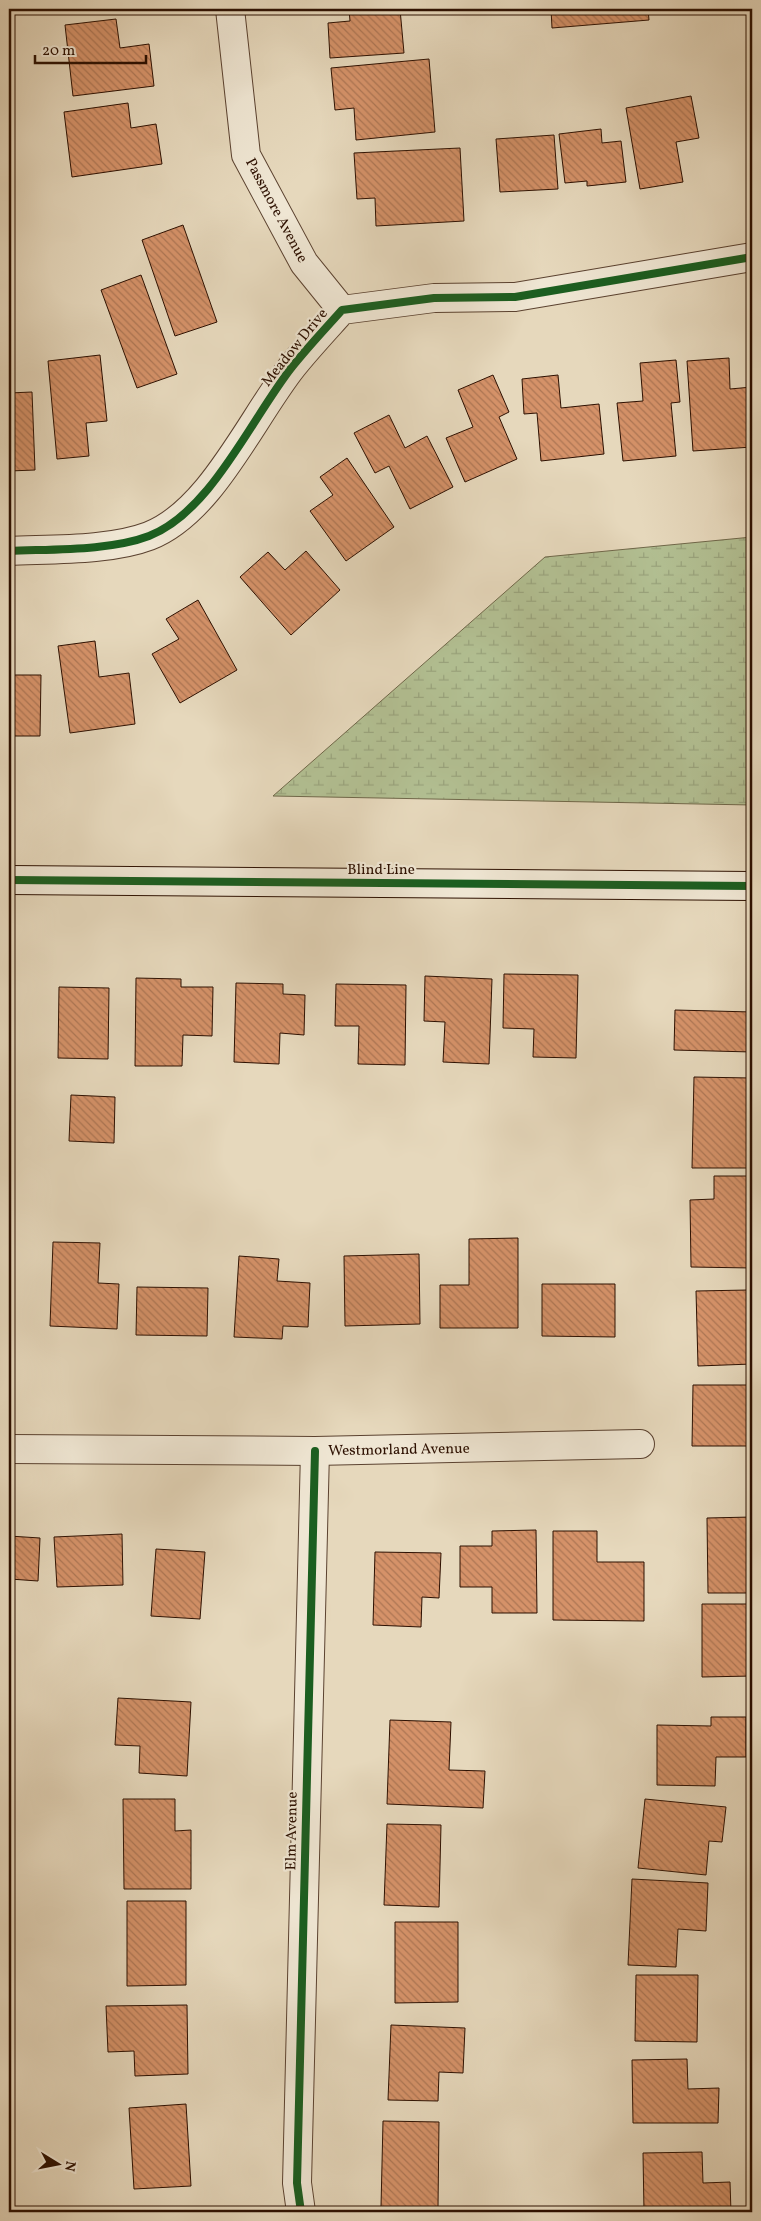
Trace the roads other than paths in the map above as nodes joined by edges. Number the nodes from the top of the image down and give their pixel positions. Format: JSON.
{"nodes":[{"id":1,"x":230,"y":9,"type":"edge"},
{"id":2,"x":752,"y":257,"type":"edge"},
{"id":3,"x":342,"y":310,"type":"junction"},
{"id":4,"x":9,"y":552,"type":"edge"},
{"id":5,"x":9,"y":880,"type":"edge"},
{"id":6,"x":752,"y":886,"type":"edge"},
{"id":7,"x":640,"y":1444,"type":"dead end"},
{"id":8,"x":9,"y":1449,"type":"edge"},
{"id":9,"x":315,"y":1450,"type":"junction"},
{"id":10,"x":301,"y":2212,"type":"edge"}],
"edges":[{"from":1,"to":3,"type":"street","name":"Passmore Avenue"},
{"from":2,"to":3,"type":"street","name":"Meadow Drive"},
{"from":3,"to":4,"type":"street","name":"Meadow Drive"},
{"from":5,"to":6,"type":"street","name":"Blind Line"},
{"from":7,"to":9,"type":"street","name":"Westmorland Avenue"},
{"from":8,"to":9,"type":"street","name":"Westmorland Avenue"},
{"from":9,"to":10,"type":"street","name":"Elm Avenue"}]}
